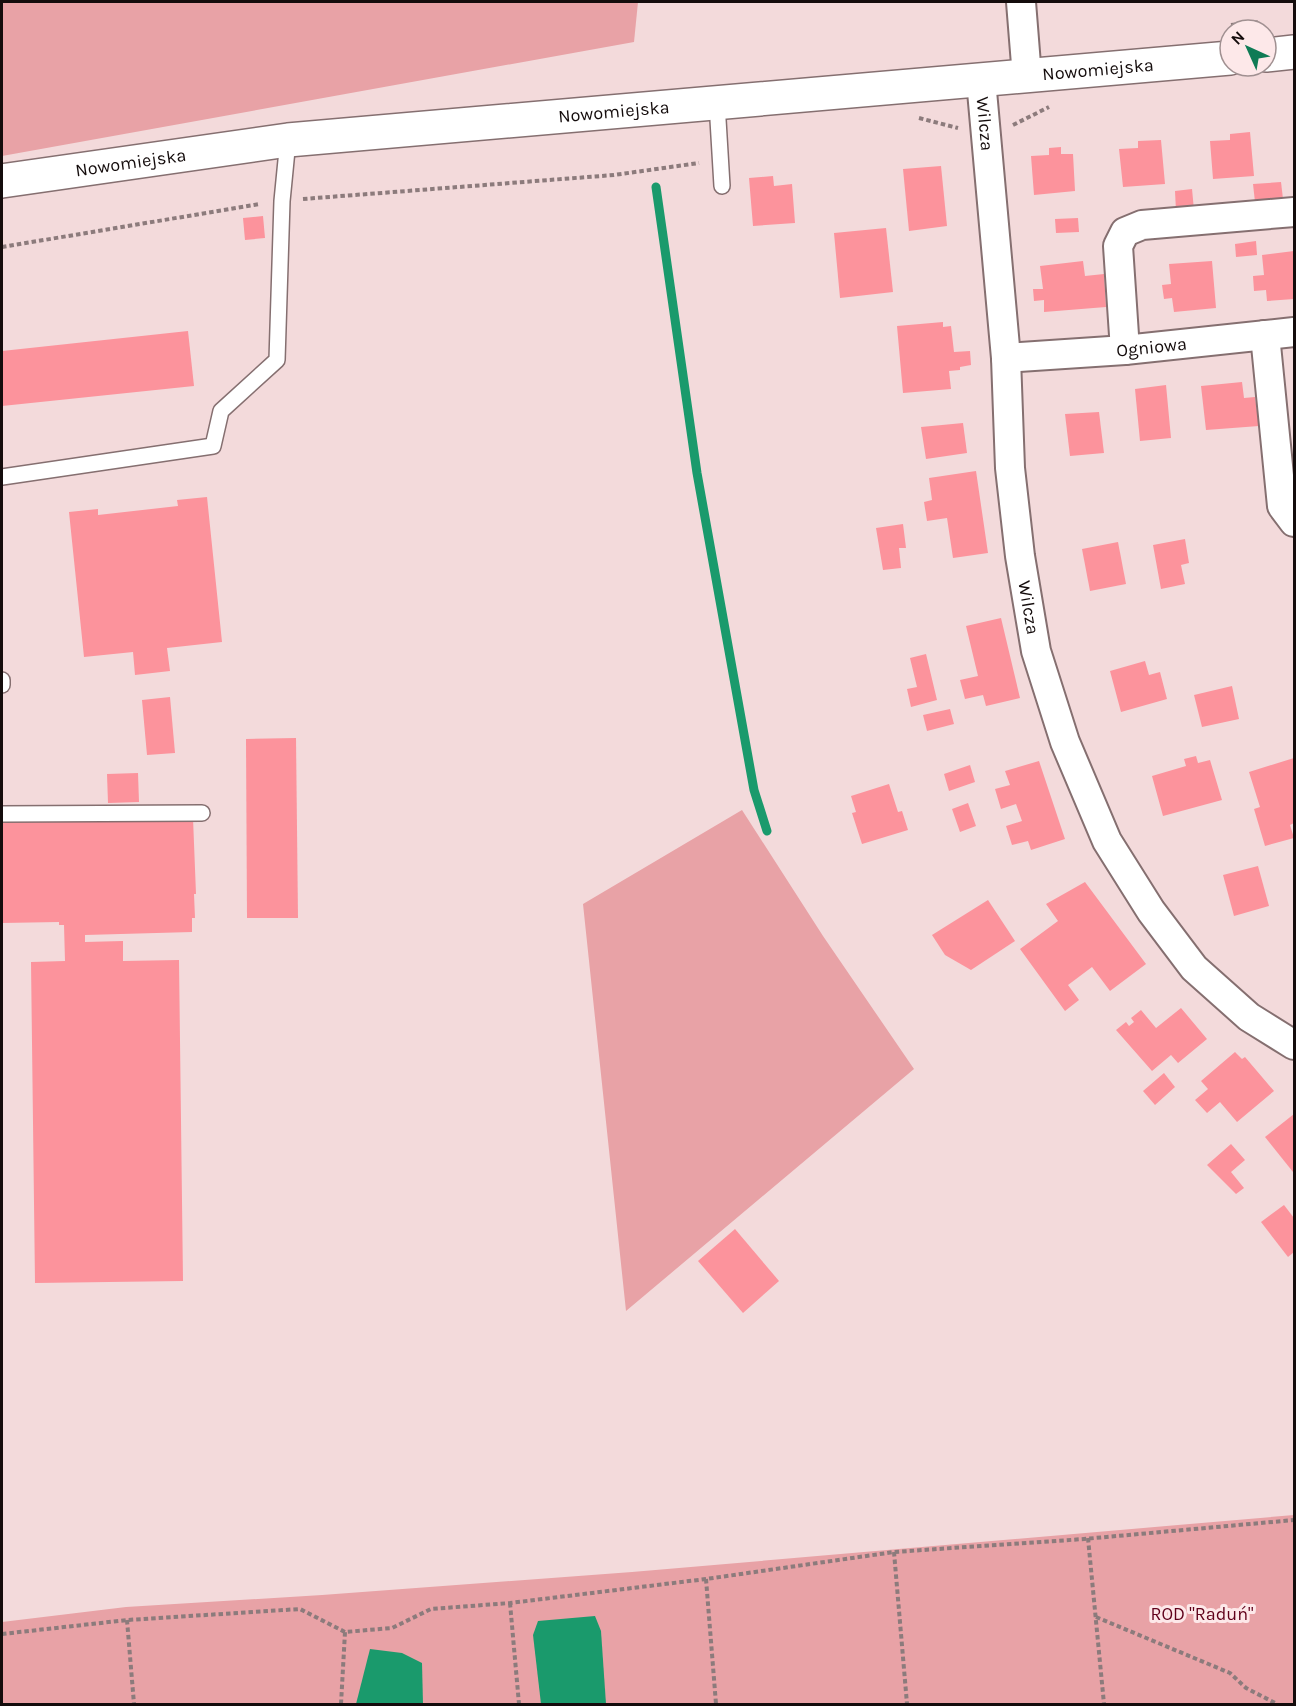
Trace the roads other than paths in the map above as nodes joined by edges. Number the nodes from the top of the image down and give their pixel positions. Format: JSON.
{"nodes":[{"id":1,"x":1021,"y":2,"type":"edge"},
{"id":2,"x":1294,"y":52,"type":"edge"},
{"id":3,"x":1278,"y":54,"type":"edge"},
{"id":4,"x":1218,"y":59,"type":"edge"},
{"id":5,"x":1027,"y":77,"type":"junction"},
{"id":6,"x":981,"y":80,"type":"junction"},
{"id":7,"x":717,"y":103,"type":"junction"},
{"id":8,"x":288,"y":140,"type":"junction"},
{"id":9,"x":2,"y":181,"type":"edge"},
{"id":10,"x":722,"y":186,"type":"dead end"},
{"id":11,"x":1294,"y":212,"type":"edge"},
{"id":12,"x":1294,"y":332,"type":"edge"},
{"id":13,"x":1265,"y":335,"type":"junction"},
{"id":14,"x":1125,"y":350,"type":"junction"},
{"id":15,"x":1006,"y":358,"type":"junction"},
{"id":16,"x":2,"y":477,"type":"edge"},
{"id":17,"x":1294,"y":522,"type":"edge"},
{"id":18,"x":202,"y":813,"type":"dead end"},
{"id":19,"x":2,"y":814,"type":"edge"},
{"id":20,"x":1294,"y":1045,"type":"edge"}],
"edges":[{"from":1,"to":5,"type":"street"},
{"from":2,"to":3,"type":"street"},
{"from":4,"to":5,"type":"street","name":"Nowomiejska"},
{"from":5,"to":6,"type":"street","name":"Nowomiejska"},
{"from":6,"to":7,"type":"street","name":"Nowomiejska"},
{"from":6,"to":15,"type":"street","name":"Wilcza"},
{"from":7,"to":8,"type":"street","name":"Nowomiejska"},
{"from":7,"to":10,"type":"lane"},
{"from":8,"to":9,"type":"street","name":"Nowomiejska"},
{"from":8,"to":16,"type":"lane"},
{"from":11,"to":14,"type":"street"},
{"from":12,"to":13,"type":"street","name":"Ogniowa"},
{"from":13,"to":14,"type":"street","name":"Ogniowa"},
{"from":13,"to":17,"type":"street"},
{"from":14,"to":15,"type":"street","name":"Ogniowa"},
{"from":15,"to":20,"type":"street","name":"Wilcza"},
{"from":18,"to":19,"type":"lane"}]}
